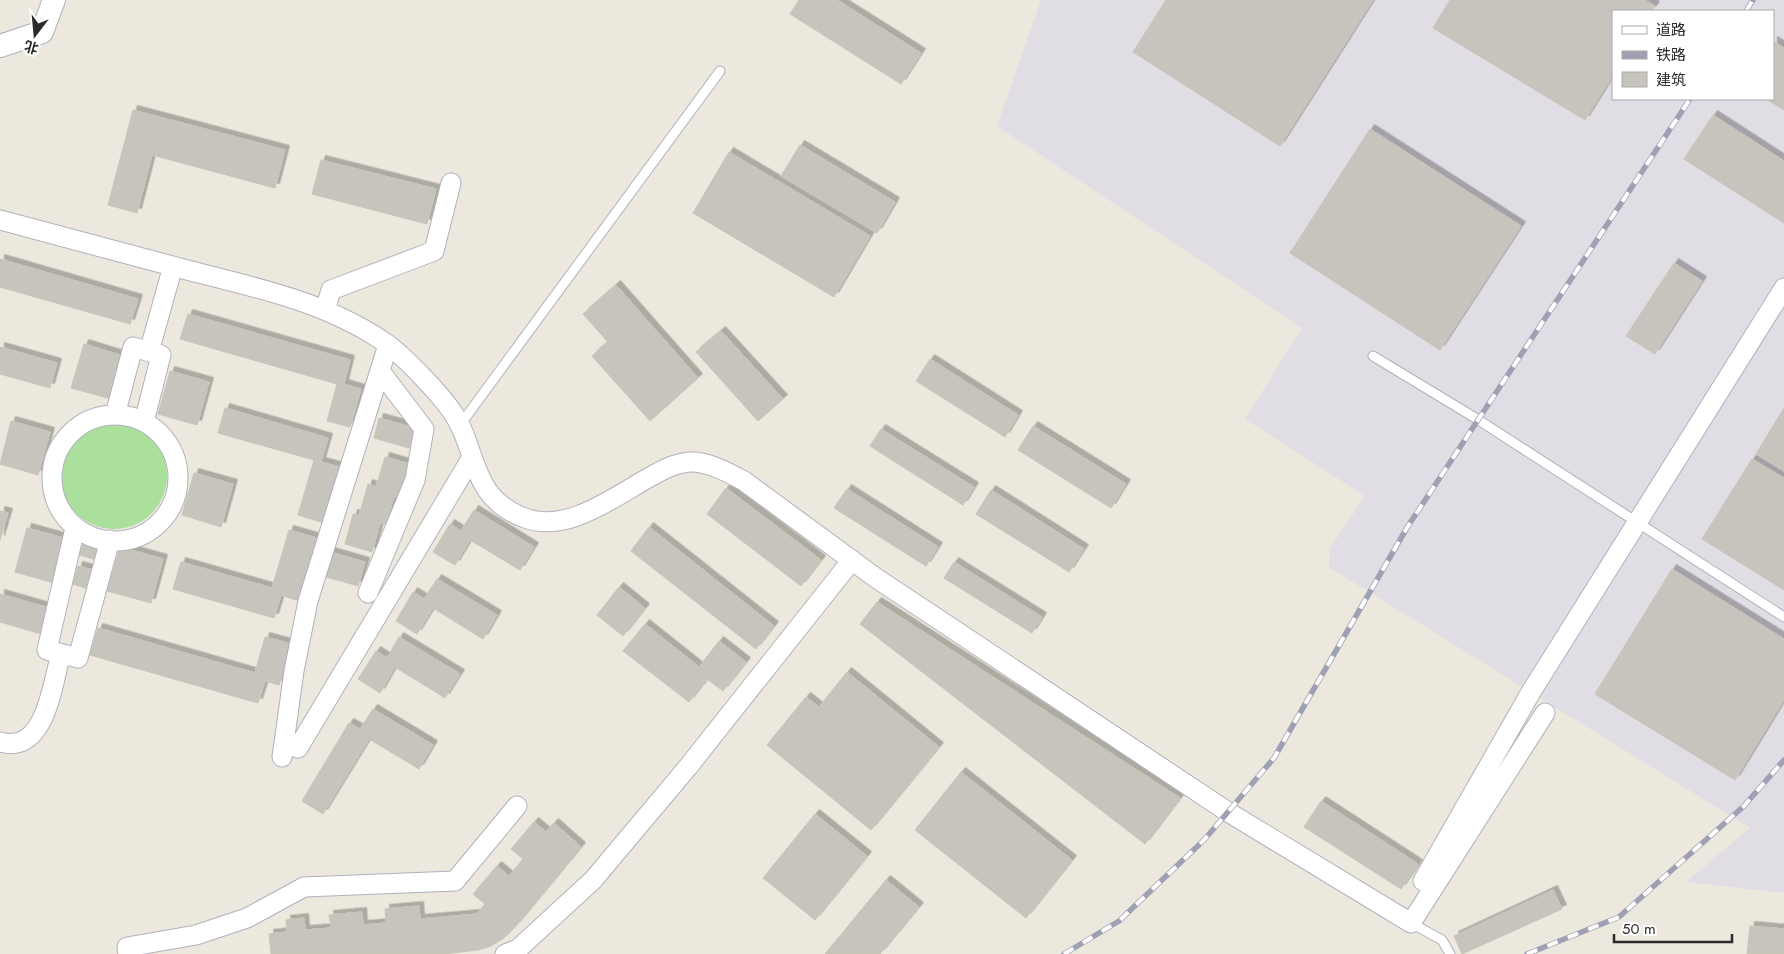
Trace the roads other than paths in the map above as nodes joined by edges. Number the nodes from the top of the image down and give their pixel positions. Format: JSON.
{"nodes":[{"id":1,"x":54,"y":0,"type":"edge"},
{"id":2,"x":0,"y":46,"type":"edge"},
{"id":3,"x":720,"y":72,"type":"dead end"},
{"id":4,"x":451,"y":183,"type":"dead end"},
{"id":5,"x":0,"y":220,"type":"edge"},
{"id":6,"x":173,"y":266,"type":"junction"},
{"id":7,"x":1784,"y":288,"type":"edge"},
{"id":8,"x":325,"y":310,"type":"junction"},
{"id":9,"x":388,"y":345,"type":"junction"},
{"id":10,"x":149,"y":352,"type":"junction"},
{"id":11,"x":1373,"y":356,"type":"dead end"},
{"id":12,"x":380,"y":371,"type":"junction"},
{"id":13,"x":115,"y":415,"type":"junction"},
{"id":14,"x":144,"y":422,"type":"junction"},
{"id":15,"x":460,"y":425,"type":"junction"},
{"id":16,"x":471,"y":459,"type":"junction"},
{"id":17,"x":1637,"y":524,"type":"junction"},
{"id":18,"x":75,"y":528,"type":"junction"},
{"id":19,"x":110,"y":540,"type":"junction"},
{"id":20,"x":852,"y":560,"type":"junction"},
{"id":21,"x":368,"y":593,"type":"dead end"},
{"id":22,"x":1784,"y":617,"type":"edge"},
{"id":23,"x":61,"y":654,"type":"junction"},
{"id":24,"x":1545,"y":714,"type":"dead end"},
{"id":25,"x":0,"y":742,"type":"edge"},
{"id":26,"x":517,"y":806,"type":"dead end"},
{"id":27,"x":1406,"y":921,"type":"junction"},
{"id":28,"x":128,"y":954,"type":"edge"},
{"id":29,"x":505,"y":954,"type":"edge"},
{"id":30,"x":1450,"y":954,"type":"edge"}],
"edges":[{"from":1,"to":2,"type":"street"},
{"from":3,"to":15,"type":"lane"},
{"from":4,"to":8,"type":"street"},
{"from":5,"to":6,"type":"street"},
{"from":6,"to":8,"type":"street"},
{"from":6,"to":10,"type":"street"},
{"from":7,"to":17,"type":"street"},
{"from":8,"to":9,"type":"street"},
{"from":9,"to":12,"type":"street"},
{"from":9,"to":15,"type":"street"},
{"from":10,"to":13,"type":"street"},
{"from":10,"to":14,"type":"street"},
{"from":11,"to":17,"type":"lane"},
{"from":12,"to":16,"type":"street"},
{"from":12,"to":21,"type":"street"},
{"from":13,"to":14,"type":"street"},
{"from":13,"to":18,"type":"street"},
{"from":14,"to":19,"type":"street"},
{"from":15,"to":16,"type":"street"},
{"from":16,"to":20,"type":"street"},
{"from":17,"to":22,"type":"lane"},
{"from":17,"to":27,"type":"street"},
{"from":18,"to":19,"type":"street"},
{"from":18,"to":23,"type":"street"},
{"from":19,"to":23,"type":"street"},
{"from":20,"to":27,"type":"street"},
{"from":20,"to":29,"type":"street"},
{"from":23,"to":25,"type":"street"},
{"from":24,"to":27,"type":"street"},
{"from":26,"to":28,"type":"street"},
{"from":27,"to":30,"type":"lane"}]}
